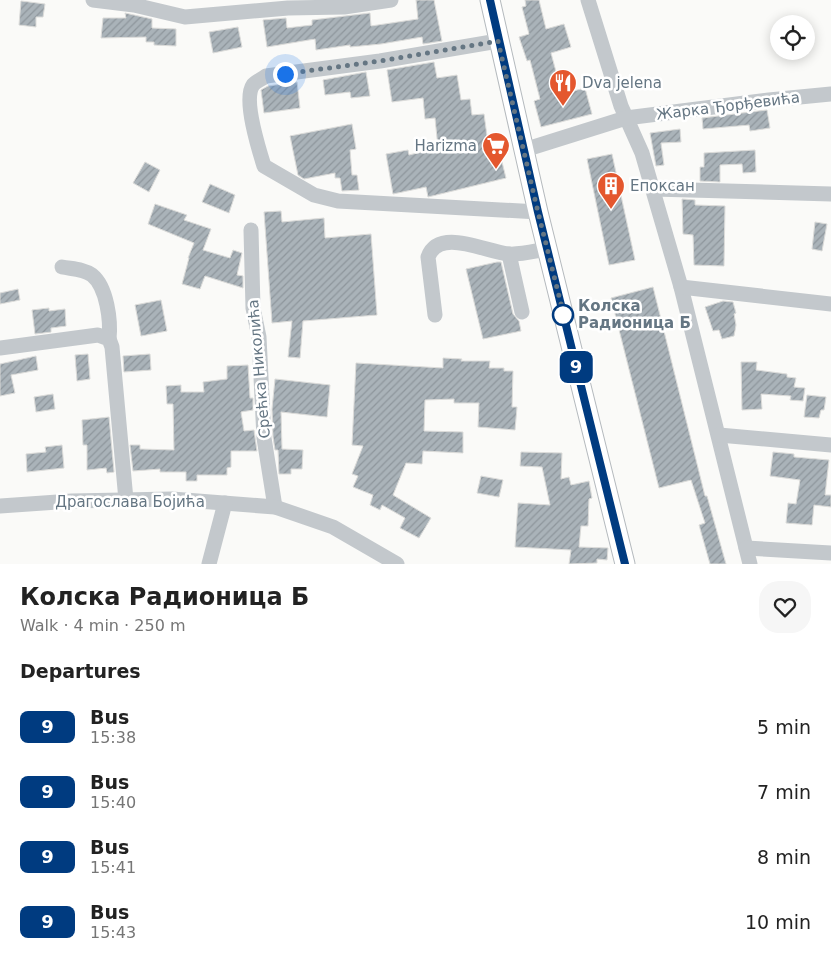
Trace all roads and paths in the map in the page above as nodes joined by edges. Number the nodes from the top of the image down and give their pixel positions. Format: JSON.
{"nodes":[{"id":1,"x":93,"y":0,"type":"edge"},
{"id":2,"x":391,"y":0,"type":"edge"},
{"id":3,"x":490,"y":0,"type":"edge"},
{"id":4,"x":588,"y":0,"type":"edge"},
{"id":5,"x":498,"y":41,"type":"junction"},
{"id":6,"x":831,"y":94,"type":"edge"},
{"id":7,"x":626,"y":118,"type":"junction"},
{"id":8,"x":524,"y":150,"type":"junction"},
{"id":9,"x":653,"y":189,"type":"junction"},
{"id":10,"x":831,"y":194,"type":"edge"},
{"id":11,"x":538,"y":212,"type":"junction"},
{"id":12,"x":252,"y":230,"type":"dead end"},
{"id":13,"x":547,"y":249,"type":"junction"},
{"id":14,"x":509,"y":254,"type":"junction"},
{"id":15,"x":62,"y":267,"type":"dead end"},
{"id":16,"x":681,"y":287,"type":"junction"},
{"id":17,"x":831,"y":304,"type":"edge"},
{"id":18,"x":522,"y":312,"type":"dead end"},
{"id":19,"x":435,"y":315,"type":"dead end"},
{"id":20,"x":109,"y":339,"type":"junction"},
{"id":21,"x":0,"y":348,"type":"edge"},
{"id":22,"x":719,"y":435,"type":"junction"},
{"id":23,"x":831,"y":445,"type":"edge"},
{"id":24,"x":126,"y":500,"type":"junction"},
{"id":25,"x":225,"y":503,"type":"junction"},
{"id":26,"x":0,"y":506,"type":"edge"},
{"id":27,"x":274,"y":507,"type":"junction"},
{"id":28,"x":746,"y":548,"type":"junction"},
{"id":29,"x":831,"y":553,"type":"edge"},
{"id":30,"x":209,"y":564,"type":"edge"},
{"id":31,"x":397,"y":564,"type":"edge"},
{"id":32,"x":625,"y":564,"type":"edge"},
{"id":33,"x":750,"y":564,"type":"edge"}],
"edges":[{"from":1,"to":2,"type":"street"},
{"from":3,"to":5,"type":"main road"},
{"from":4,"to":7,"type":"street"},
{"from":5,"to":8,"type":"main road"},
{"from":5,"to":11,"type":"street"},
{"from":6,"to":7,"type":"street","name":"Жарка Ђорђевића"},
{"from":7,"to":8,"type":"street","name":"Жарка Ђорђевића"},
{"from":7,"to":9,"type":"street"},
{"from":8,"to":11,"type":"main road"},
{"from":9,"to":10,"type":"street"},
{"from":9,"to":16,"type":"street"},
{"from":11,"to":13,"type":"main road"},
{"from":12,"to":27,"type":"street","name":"Срећка Николића"},
{"from":13,"to":14,"type":"street"},
{"from":13,"to":32,"type":"main road"},
{"from":14,"to":18,"type":"street"},
{"from":14,"to":19,"type":"street"},
{"from":15,"to":20,"type":"street"},
{"from":16,"to":17,"type":"street"},
{"from":16,"to":22,"type":"street"},
{"from":20,"to":21,"type":"street"},
{"from":20,"to":24,"type":"street"},
{"from":22,"to":23,"type":"street"},
{"from":22,"to":28,"type":"street"},
{"from":24,"to":25,"type":"street","name":"Драгослава Бојића"},
{"from":24,"to":26,"type":"street","name":"Драгослава Бојића"},
{"from":25,"to":27,"type":"street","name":"Драгослава Бојића"},
{"from":25,"to":30,"type":"street"},
{"from":27,"to":31,"type":"street","name":"Драгослава Бојића"},
{"from":28,"to":29,"type":"street"},
{"from":28,"to":33,"type":"street"}]}
